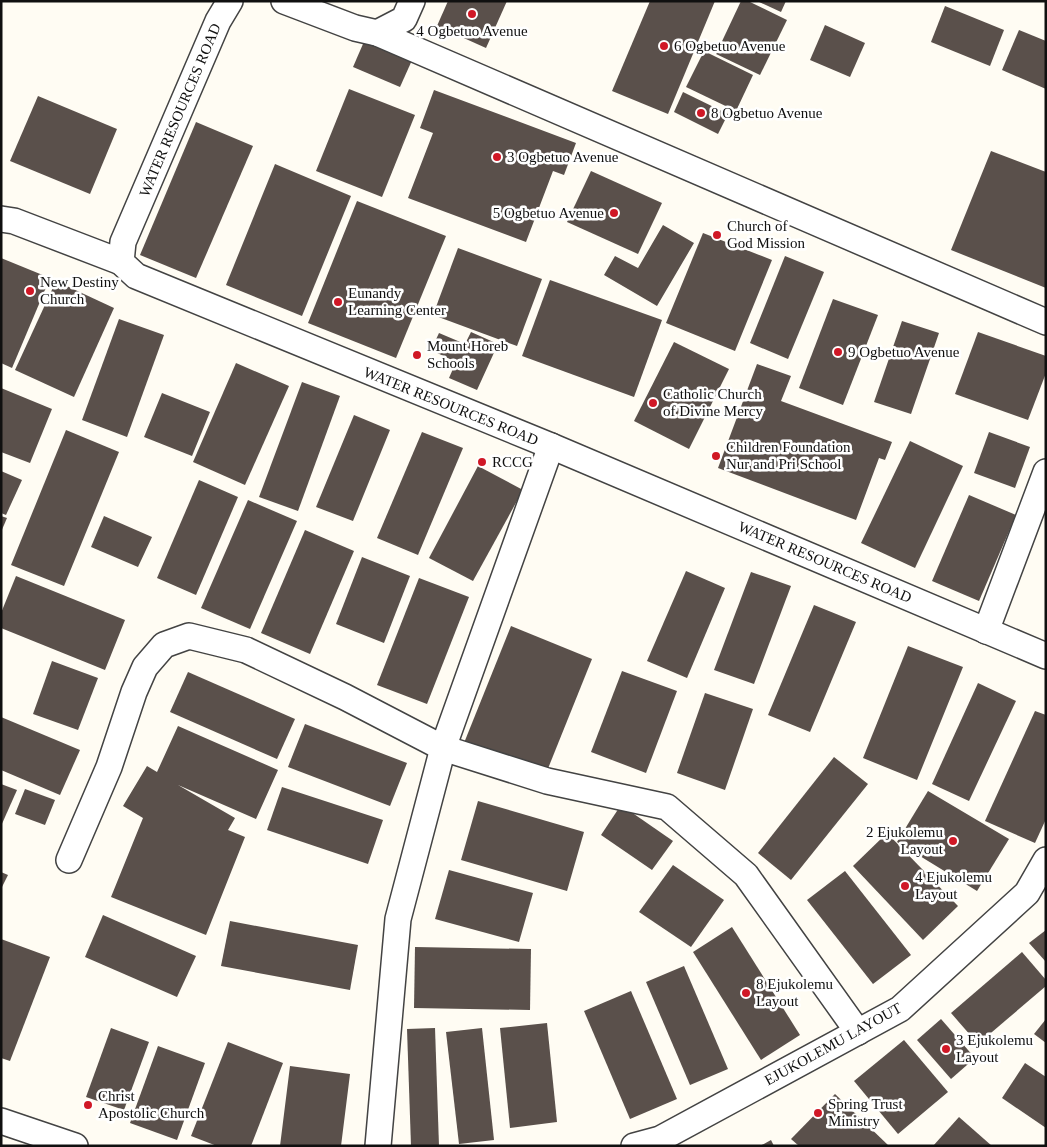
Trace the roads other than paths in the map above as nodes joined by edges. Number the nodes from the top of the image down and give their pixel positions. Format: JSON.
{"nodes":[{"id":1,"x":230,"y":1,"type":"edge"},
{"id":2,"x":284,"y":1,"type":"edge"},
{"id":3,"x":412,"y":1,"type":"edge"},
{"id":4,"x":377,"y":33,"type":"junction"},
{"id":5,"x":1,"y":219,"type":"edge"},
{"id":6,"x":121,"y":262,"type":"junction"},
{"id":7,"x":1046,"y":322,"type":"edge"},
{"id":8,"x":551,"y":446,"type":"junction"},
{"id":9,"x":1046,"y":472,"type":"edge"},
{"id":10,"x":986,"y":630,"type":"junction"},
{"id":11,"x":1046,"y":656,"type":"edge"},
{"id":12,"x":443,"y":748,"type":"junction"},
{"id":13,"x":69,"y":860,"type":"dead end"},
{"id":14,"x":1046,"y":860,"type":"edge"},
{"id":15,"x":858,"y":1032,"type":"junction"},
{"id":16,"x":1,"y":1121,"type":"edge"},
{"id":17,"x":75,"y":1146,"type":"edge"},
{"id":18,"x":378,"y":1146,"type":"edge"},
{"id":19,"x":634,"y":1146,"type":"edge"}],
"edges":[{"from":1,"to":6,"type":"street","name":"WATER RESOURCES ROAD"},
{"from":2,"to":4,"type":"street"},
{"from":3,"to":4,"type":"street"},
{"from":4,"to":7,"type":"street"},
{"from":5,"to":6,"type":"street"},
{"from":6,"to":8,"type":"street","name":"WATER RESOURCES ROAD"},
{"from":8,"to":10,"type":"street","name":"WATER RESOURCES ROAD"},
{"from":8,"to":12,"type":"street"},
{"from":9,"to":10,"type":"street"},
{"from":10,"to":11,"type":"street","name":"WATER RESOURCES ROAD"},
{"from":12,"to":13,"type":"street"},
{"from":12,"to":15,"type":"street"},
{"from":12,"to":18,"type":"street"},
{"from":14,"to":15,"type":"street","name":"EJUKOLEMU LAYOUT"},
{"from":15,"to":19,"type":"street","name":"EJUKOLEMU LAYOUT"},
{"from":16,"to":17,"type":"street"}]}
